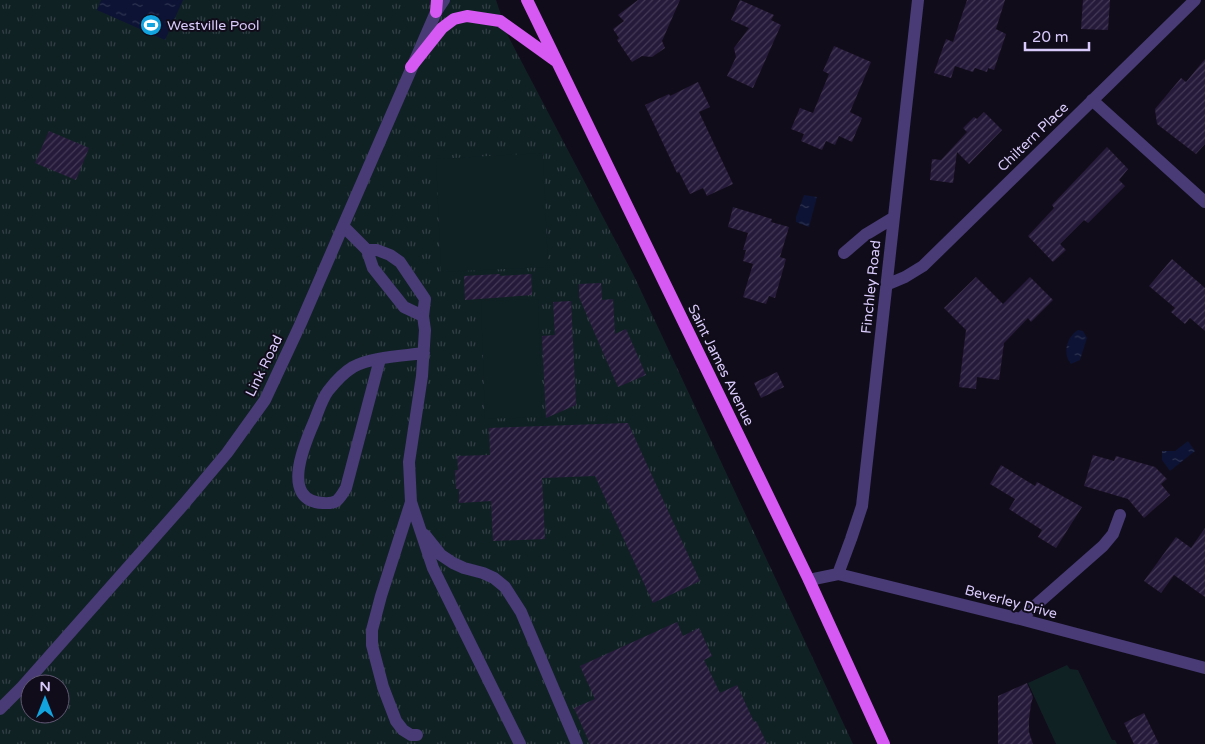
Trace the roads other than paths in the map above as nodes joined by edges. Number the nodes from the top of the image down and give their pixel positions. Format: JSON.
{"nodes":[{"id":1,"x":444,"y":0,"type":"edge"},
{"id":2,"x":528,"y":0,"type":"edge"},
{"id":3,"x":918,"y":0,"type":"edge"},
{"id":4,"x":1195,"y":0,"type":"edge"},
{"id":5,"x":436,"y":6,"type":"edge"},
{"id":6,"x":558,"y":62,"type":"junction"},
{"id":7,"x":411,"y":67,"type":"junction"},
{"id":8,"x":1092,"y":100,"type":"junction"},
{"id":9,"x":1205,"y":202,"type":"edge"},
{"id":10,"x":893,"y":218,"type":"junction"},
{"id":11,"x":343,"y":226,"type":"junction"},
{"id":12,"x":367,"y":250,"type":"junction"},
{"id":13,"x":844,"y":254,"type":"dead end"},
{"id":14,"x":886,"y":285,"type":"junction"},
{"id":15,"x":423,"y":316,"type":"junction"},
{"id":16,"x":424,"y":352,"type":"junction"},
{"id":17,"x":380,"y":359,"type":"junction"},
{"id":18,"x":411,"y":502,"type":"junction"},
{"id":19,"x":1120,"y":515,"type":"dead end"},
{"id":20,"x":420,"y":529,"type":"junction"},
{"id":21,"x":838,"y":574,"type":"junction"},
{"id":22,"x":809,"y":580,"type":"junction"},
{"id":23,"x":1020,"y":619,"type":"junction"},
{"id":24,"x":1205,"y":668,"type":"edge"},
{"id":25,"x":0,"y":709,"type":"edge"},
{"id":26,"x":417,"y":735,"type":"dead end"},
{"id":27,"x":520,"y":744,"type":"edge"},
{"id":28,"x":577,"y":744,"type":"edge"},
{"id":29,"x":884,"y":744,"type":"edge"}],
"edges":[{"from":1,"to":5,"type":"street","name":"Link Road"},
{"from":2,"to":6,"type":"main road","name":"Saint James Avenue"},
{"from":3,"to":10,"type":"street","name":"Finchley Road"},
{"from":4,"to":8,"type":"street","name":"Chiltern Place"},
{"from":5,"to":7,"type":"street","name":"Link Road"},
{"from":6,"to":7,"type":"main road"},
{"from":6,"to":22,"type":"main road","name":"Saint James Avenue"},
{"from":7,"to":11,"type":"street","name":"Link Road"},
{"from":8,"to":9,"type":"street"},
{"from":8,"to":14,"type":"street","name":"Chiltern Place"},
{"from":10,"to":13,"type":"street"},
{"from":10,"to":14,"type":"street","name":"Finchley Road"},
{"from":11,"to":12,"type":"street"},
{"from":11,"to":25,"type":"street","name":"Link Road"},
{"from":12,"to":15,"type":"street"},
{"from":12,"to":15,"type":"street"},
{"from":14,"to":21,"type":"street","name":"Finchley Road"},
{"from":15,"to":16,"type":"street"},
{"from":16,"to":17,"type":"street"},
{"from":16,"to":18,"type":"street"},
{"from":17,"to":17,"type":"street"},
{"from":18,"to":20,"type":"street"},
{"from":18,"to":26,"type":"street"},
{"from":19,"to":23,"type":"street"},
{"from":20,"to":27,"type":"street"},
{"from":20,"to":28,"type":"street"},
{"from":21,"to":22,"type":"street","name":"Beverley Drive"},
{"from":21,"to":23,"type":"street","name":"Beverley Drive"},
{"from":22,"to":29,"type":"main road","name":"Saint James Avenue"},
{"from":23,"to":24,"type":"street","name":"Beverley Drive"}]}
